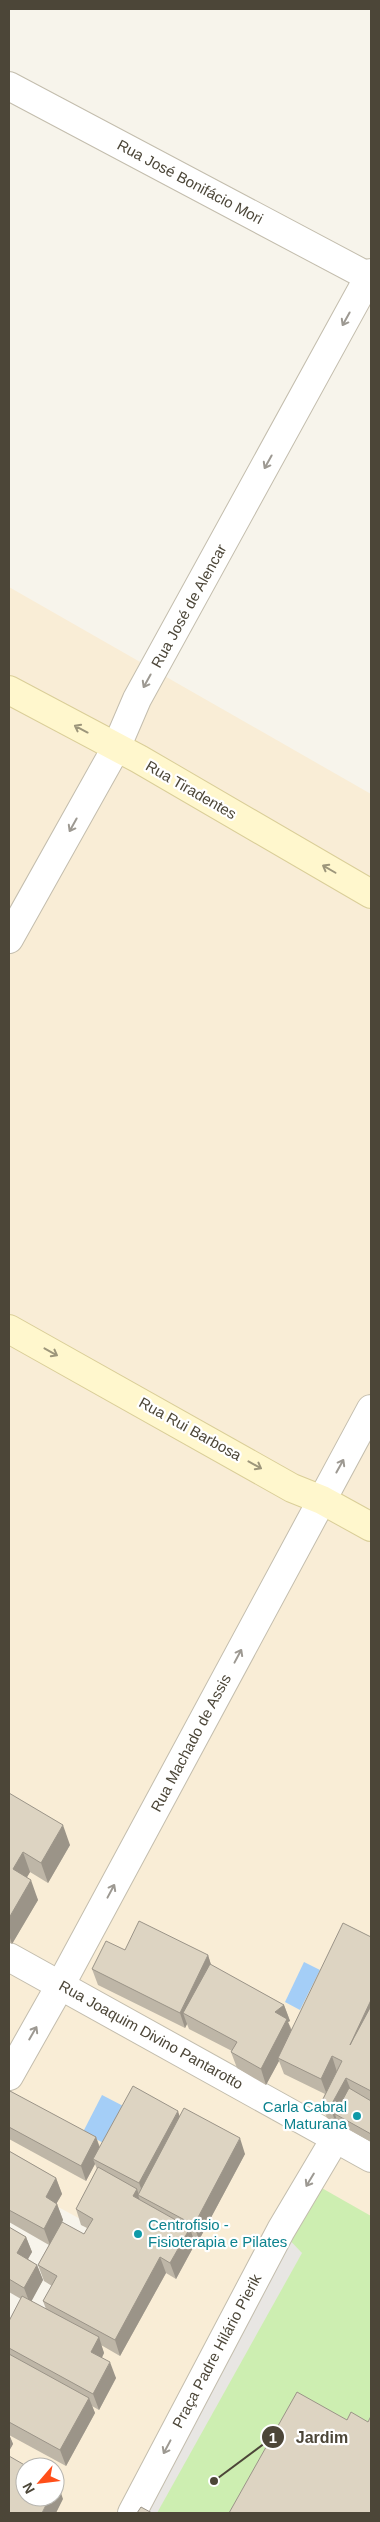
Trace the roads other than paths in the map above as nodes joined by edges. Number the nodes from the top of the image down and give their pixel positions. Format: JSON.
{"nodes":[{"id":1,"x":9,"y":86,"type":"edge"},
{"id":2,"x":371,"y":276,"type":"edge"},
{"id":3,"x":9,"y":690,"type":"edge"},
{"id":4,"x":116,"y":748,"type":"junction"},
{"id":5,"x":371,"y":894,"type":"edge"},
{"id":6,"x":9,"y":939,"type":"edge"},
{"id":7,"x":9,"y":1329,"type":"edge"},
{"id":8,"x":371,"y":1409,"type":"edge"},
{"id":9,"x":322,"y":1500,"type":"junction"},
{"id":10,"x":371,"y":1527,"type":"edge"},
{"id":11,"x":9,"y":1957,"type":"edge"},
{"id":12,"x":61,"y":1984,"type":"junction"},
{"id":13,"x":9,"y":2076,"type":"edge"},
{"id":14,"x":335,"y":2139,"type":"junction"},
{"id":15,"x":371,"y":2158,"type":"edge"},
{"id":16,"x":132,"y":2513,"type":"edge"}],
"edges":[{"from":1,"to":2,"type":"street","name":"Rua José Bonifácio Mori"},
{"from":2,"to":4,"type":"street","name":"Rua José de Alencar","one_way":true},
{"from":4,"to":3,"type":"main road","name":"Rua Tiradentes","one_way":true},
{"from":5,"to":4,"type":"main road","name":"Rua Tiradentes","one_way":true},
{"from":4,"to":6,"type":"street","name":"Rua José de Alencar","one_way":true},
{"from":7,"to":9,"type":"main road","name":"Rua Rui Barbosa","one_way":true},
{"from":9,"to":8,"type":"street","name":"Rua Machado de Assis","one_way":true},
{"from":9,"to":10,"type":"main road","name":"Rua Rui Barbosa"},
{"from":12,"to":9,"type":"street","name":"Rua Machado de Assis","one_way":true},
{"from":11,"to":12,"type":"street","name":"Rua Joaquim Divino Pantarotto"},
{"from":13,"to":12,"type":"street","name":"Rua Machado de Assis","one_way":true},
{"from":12,"to":14,"type":"street","name":"Rua Joaquim Divino Pantarotto"},
{"from":14,"to":15,"type":"street","name":"Rua Joaquim Divino Pantarotto"},
{"from":14,"to":16,"type":"street","name":"Praça Padre Hilário Pierik","one_way":true}]}
